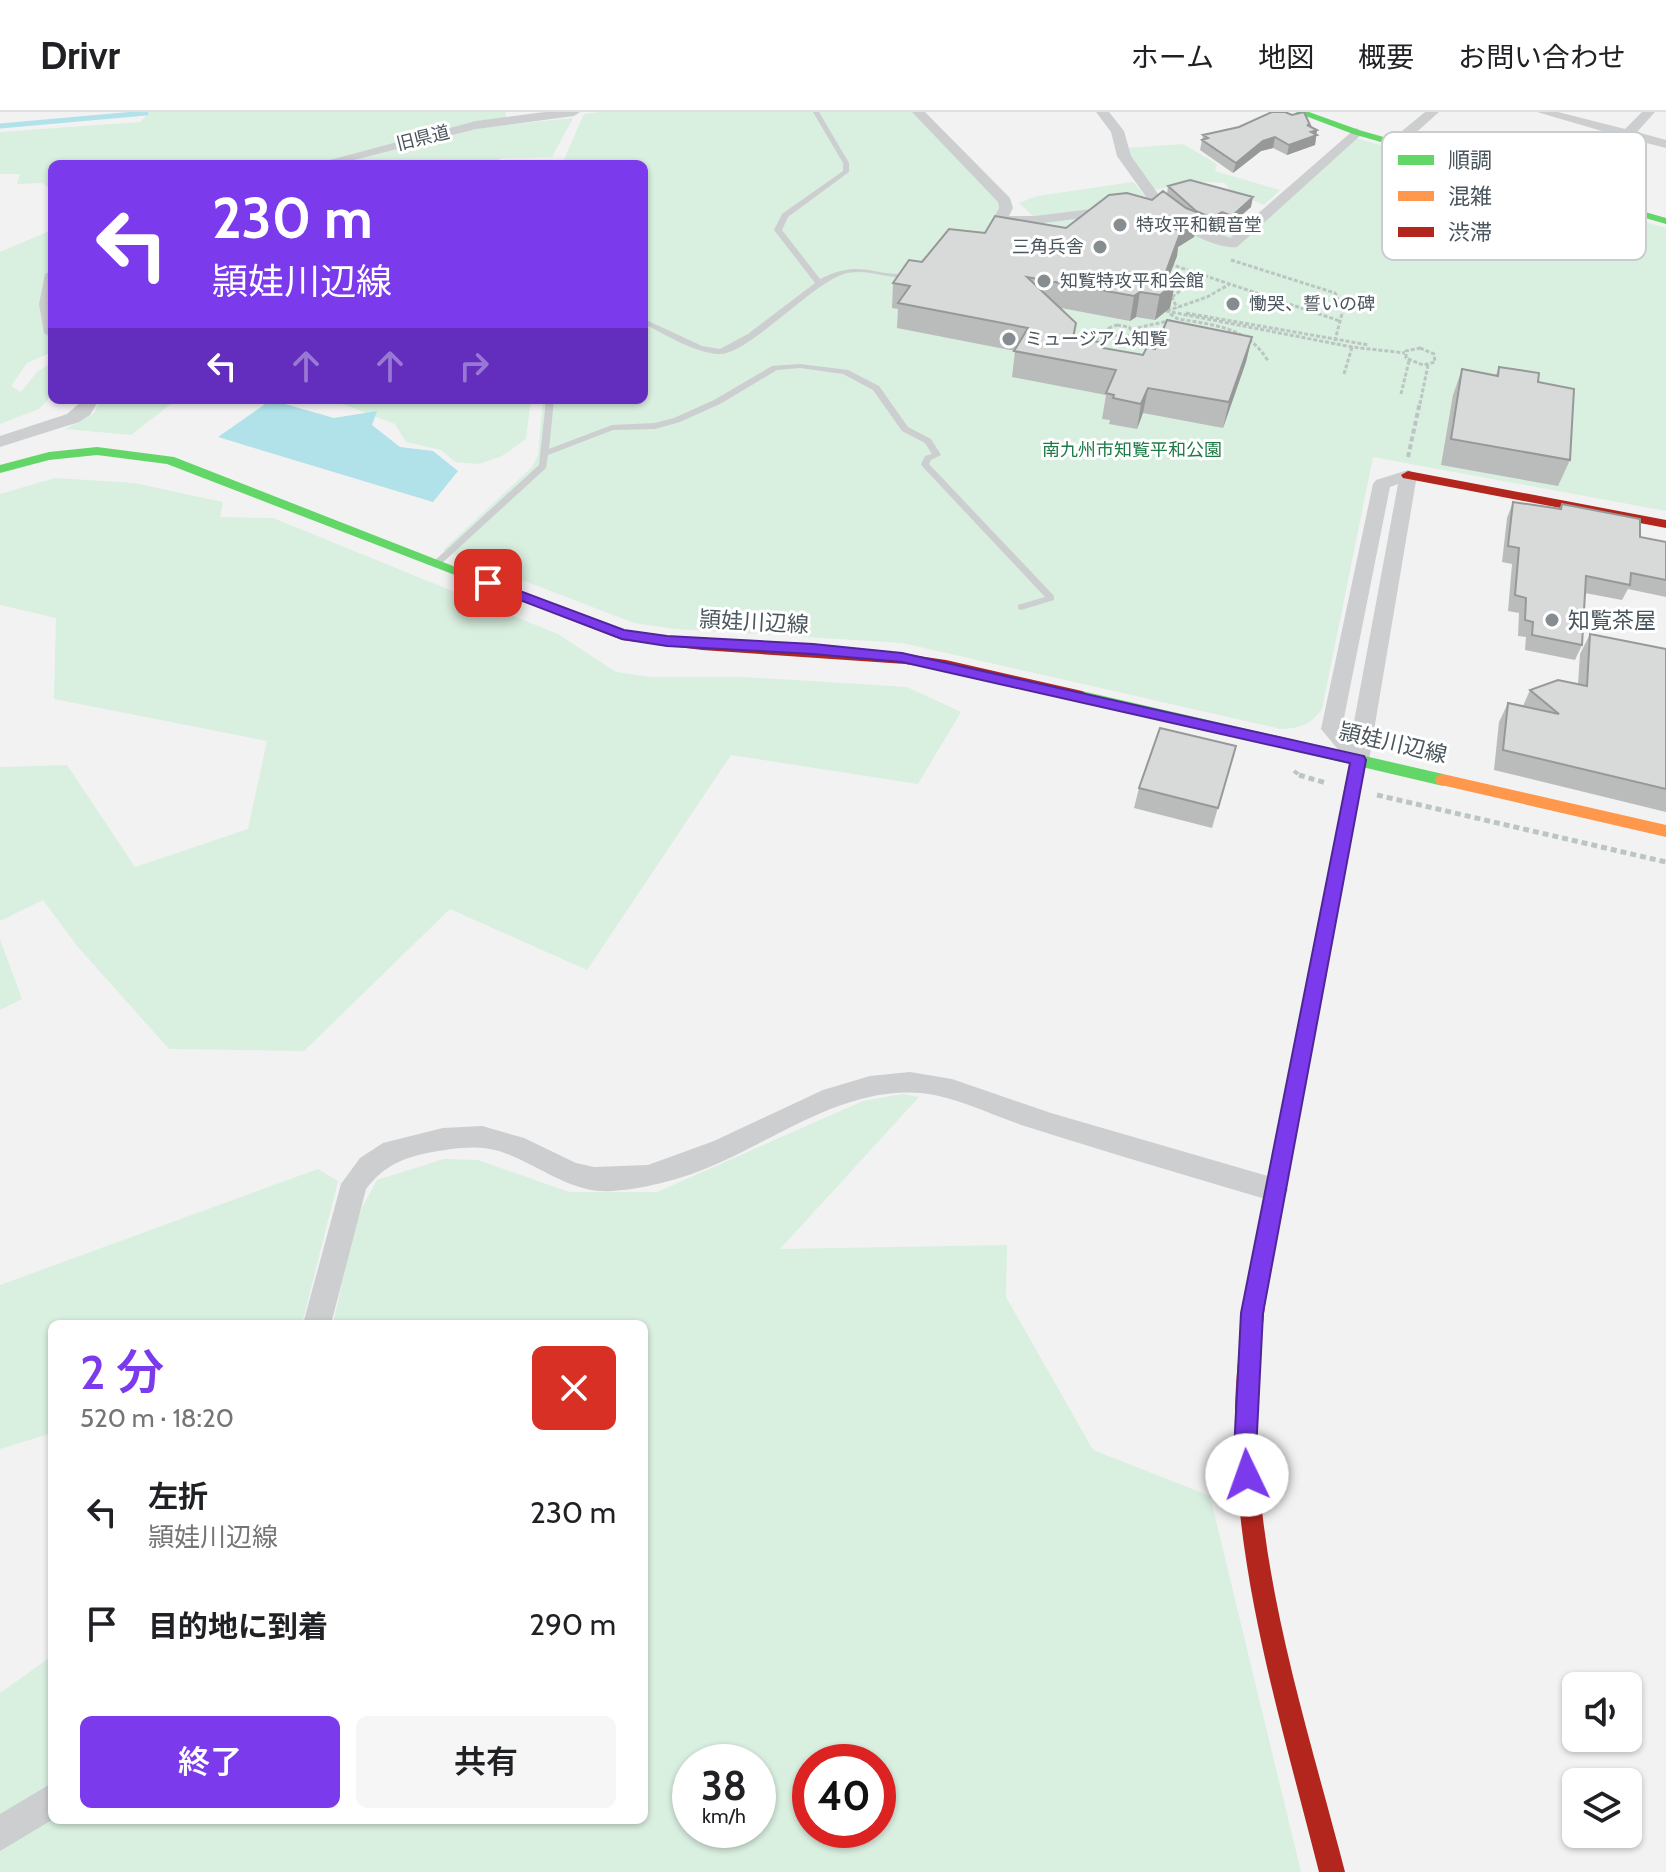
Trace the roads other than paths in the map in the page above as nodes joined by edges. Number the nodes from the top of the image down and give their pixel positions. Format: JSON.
{"nodes":[{"id":1,"x":574,"y":112,"type":"edge"},
{"id":2,"x":816,"y":112,"type":"edge"},
{"id":3,"x":918,"y":112,"type":"edge"},
{"id":4,"x":1102,"y":112,"type":"edge"},
{"id":5,"x":1300,"y":112,"type":"edge"},
{"id":6,"x":1433,"y":112,"type":"edge"},
{"id":7,"x":1543,"y":112,"type":"edge"},
{"id":8,"x":1649,"y":112,"type":"edge"},
{"id":9,"x":1356,"y":132,"type":"junction"},
{"id":10,"x":1409,"y":132,"type":"edge"},
{"id":11,"x":1620,"y":132,"type":"edge"},
{"id":12,"x":1630,"y":132,"type":"edge"},
{"id":13,"x":1382,"y":139,"type":"edge"},
{"id":14,"x":1646,"y":139,"type":"edge"},
{"id":15,"x":1666,"y":144,"type":"edge"},
{"id":16,"x":338,"y":160,"type":"edge"},
{"id":17,"x":1143,"y":207,"type":"junction"},
{"id":18,"x":1646,"y":215,"type":"edge"},
{"id":19,"x":1666,"y":221,"type":"edge"},
{"id":20,"x":924,"y":270,"type":"edge"},
{"id":21,"x":820,"y":284,"type":"junction"},
{"id":22,"x":48,"y":286,"type":"edge"},
{"id":23,"x":48,"y":321,"type":"edge"},
{"id":24,"x":648,"y":323,"type":"edge"},
{"id":25,"x":88,"y":404,"type":"edge"},
{"id":26,"x":550,"y":404,"type":"edge"},
{"id":27,"x":0,"y":442,"type":"edge"},
{"id":28,"x":546,"y":453,"type":"junction"},
{"id":29,"x":0,"y":469,"type":"edge"},
{"id":30,"x":1408,"y":475,"type":"junction"},
{"id":31,"x":1666,"y":524,"type":"edge"},
{"id":32,"x":437,"y":563,"type":"junction"},
{"id":33,"x":1021,"y":607,"type":"dead end"},
{"id":34,"x":1358,"y":760,"type":"junction"},
{"id":35,"x":1666,"y":831,"type":"edge"},
{"id":36,"x":1275,"y":1190,"type":"junction"},
{"id":37,"x":318,"y":1320,"type":"edge"},
{"id":38,"x":48,"y":1803,"type":"edge"},
{"id":39,"x":0,"y":1834,"type":"edge"},
{"id":40,"x":1332,"y":1872,"type":"edge"}],
"edges":[{"from":1,"to":16,"type":"street","name":"旧県道"},
{"from":2,"to":21,"type":"lane"},
{"from":3,"to":17,"type":"street"},
{"from":4,"to":17,"type":"street"},
{"from":5,"to":9,"type":"main road"},
{"from":6,"to":10,"type":"street"},
{"from":7,"to":11,"type":"street"},
{"from":8,"to":12,"type":"street"},
{"from":9,"to":13,"type":"main road"},
{"from":9,"to":17,"type":"street"},
{"from":14,"to":15,"type":"street"},
{"from":18,"to":19,"type":"main road"},
{"from":20,"to":21,"type":"lane"},
{"from":21,"to":24,"type":"lane"},
{"from":22,"to":23,"type":"street"},
{"from":25,"to":27,"type":"street"},
{"from":26,"to":28,"type":"lane"},
{"from":28,"to":32,"type":"lane"},
{"from":28,"to":33,"type":"lane"},
{"from":29,"to":32,"type":"main road","name":"頴娃川辺線"},
{"from":30,"to":31,"type":"main road"},
{"from":30,"to":34,"type":"street"},
{"from":30,"to":34,"type":"street"},
{"from":32,"to":34,"type":"main road","name":"頴娃川辺線"},
{"from":34,"to":35,"type":"main road","name":"頴娃川辺線"},
{"from":34,"to":36,"type":"main road"},
{"from":36,"to":37,"type":"street"},
{"from":36,"to":40,"type":"main road"},
{"from":38,"to":39,"type":"street"}]}
